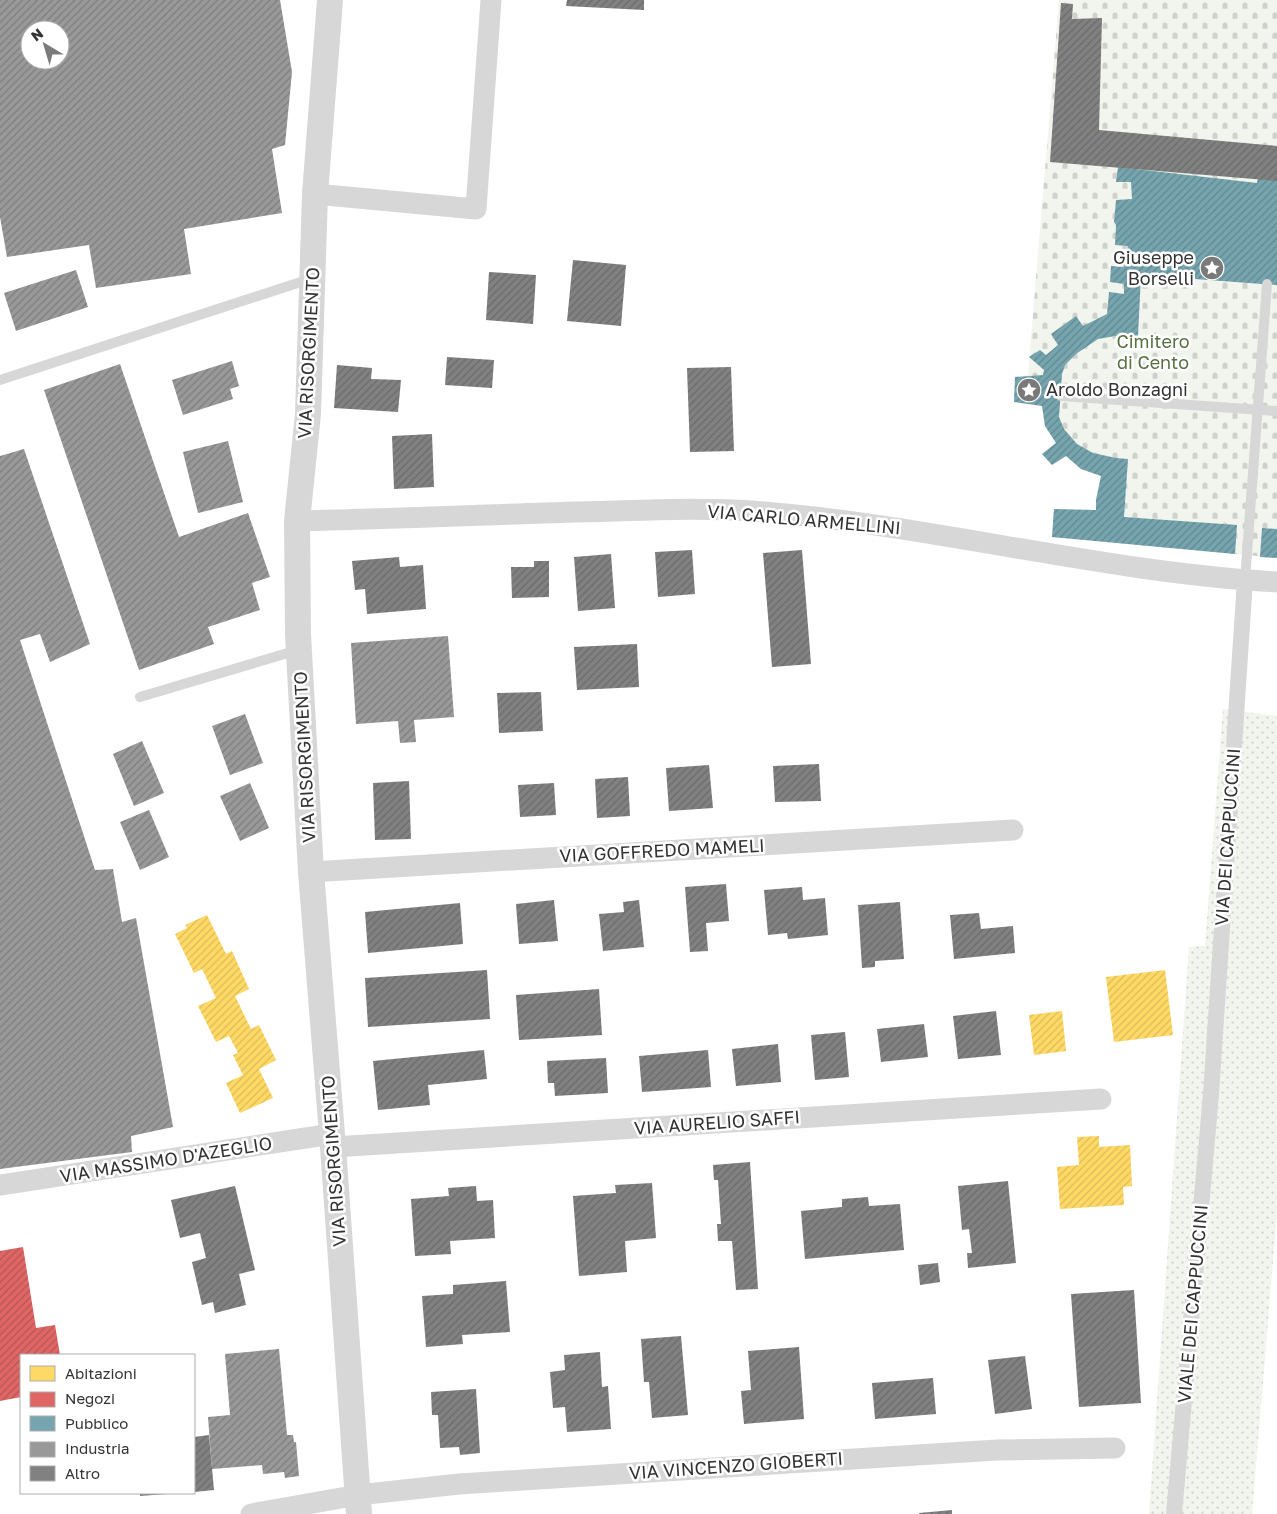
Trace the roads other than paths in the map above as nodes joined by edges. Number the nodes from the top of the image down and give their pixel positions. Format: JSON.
{"nodes":[{"id":1,"x":330,"y":0,"type":"edge"},
{"id":2,"x":491,"y":0,"type":"edge"},
{"id":3,"x":315,"y":194,"type":"junction"},
{"id":4,"x":312,"y":278,"type":"junction"},
{"id":5,"x":1267,"y":284,"type":"dead end"},
{"id":6,"x":0,"y":380,"type":"edge"},
{"id":7,"x":1061,"y":396,"type":"dead end"},
{"id":8,"x":1258,"y":410,"type":"junction"},
{"id":9,"x":1277,"y":411,"type":"edge"},
{"id":10,"x":297,"y":521,"type":"junction"},
{"id":11,"x":1245,"y":580,"type":"junction"},
{"id":12,"x":1277,"y":582,"type":"edge"},
{"id":13,"x":299,"y":650,"type":"junction"},
{"id":14,"x":140,"y":697,"type":"dead end"},
{"id":15,"x":1013,"y":830,"type":"dead end"},
{"id":16,"x":311,"y":872,"type":"junction"},
{"id":17,"x":1211,"y":1094,"type":"joint"},
{"id":18,"x":1101,"y":1099,"type":"dead end"},
{"id":19,"x":333,"y":1141,"type":"junction"},
{"id":20,"x":0,"y":1185,"type":"edge"},
{"id":21,"x":1115,"y":1448,"type":"dead end"},
{"id":22,"x":359,"y":1505,"type":"edge"},
{"id":23,"x":251,"y":1514,"type":"edge"},
{"id":24,"x":1174,"y":1514,"type":"edge"}],
"edges":[{"from":1,"to":3,"type":"street","name":"VIA RISORGIMENTO"},
{"from":2,"to":3,"type":"street"},
{"from":3,"to":4,"type":"street","name":"VIA RISORGIMENTO"},
{"from":4,"to":6,"type":"lane"},
{"from":4,"to":10,"type":"street","name":"VIA RISORGIMENTO"},
{"from":5,"to":8,"type":"lane"},
{"from":7,"to":8,"type":"lane"},
{"from":8,"to":9,"type":"lane"},
{"from":8,"to":11,"type":"lane"},
{"from":10,"to":11,"type":"street","name":"VIA CARLO ARMELLINI"},
{"from":10,"to":13,"type":"street","name":"VIA RISORGIMENTO"},
{"from":11,"to":12,"type":"street","name":"VIA CARLO ARMELLINI"},
{"from":11,"to":17,"type":"street","name":"VIA DEI CAPPUCCINI"},
{"from":13,"to":14,"type":"lane"},
{"from":13,"to":16,"type":"street","name":"VIA RISORGIMENTO"},
{"from":15,"to":16,"type":"street","name":"VIA GOFFREDO MAMELI"},
{"from":16,"to":19,"type":"street","name":"VIA RISORGIMENTO"},
{"from":17,"to":24,"type":"street","name":"VIALE DEI CAPPUCCINI"},
{"from":18,"to":19,"type":"street","name":"VIA AURELIO SAFFI"},
{"from":19,"to":20,"type":"street","name":"VIA MASSIMO D'AZEGLIO"},
{"from":19,"to":22,"type":"street","name":"VIA RISORGIMENTO"},
{"from":21,"to":22,"type":"street","name":"VIA VINCENZO GIOBERTI"},
{"from":22,"to":23,"type":"street","name":"VIA VINCENZO GIOBERTI"}]}
